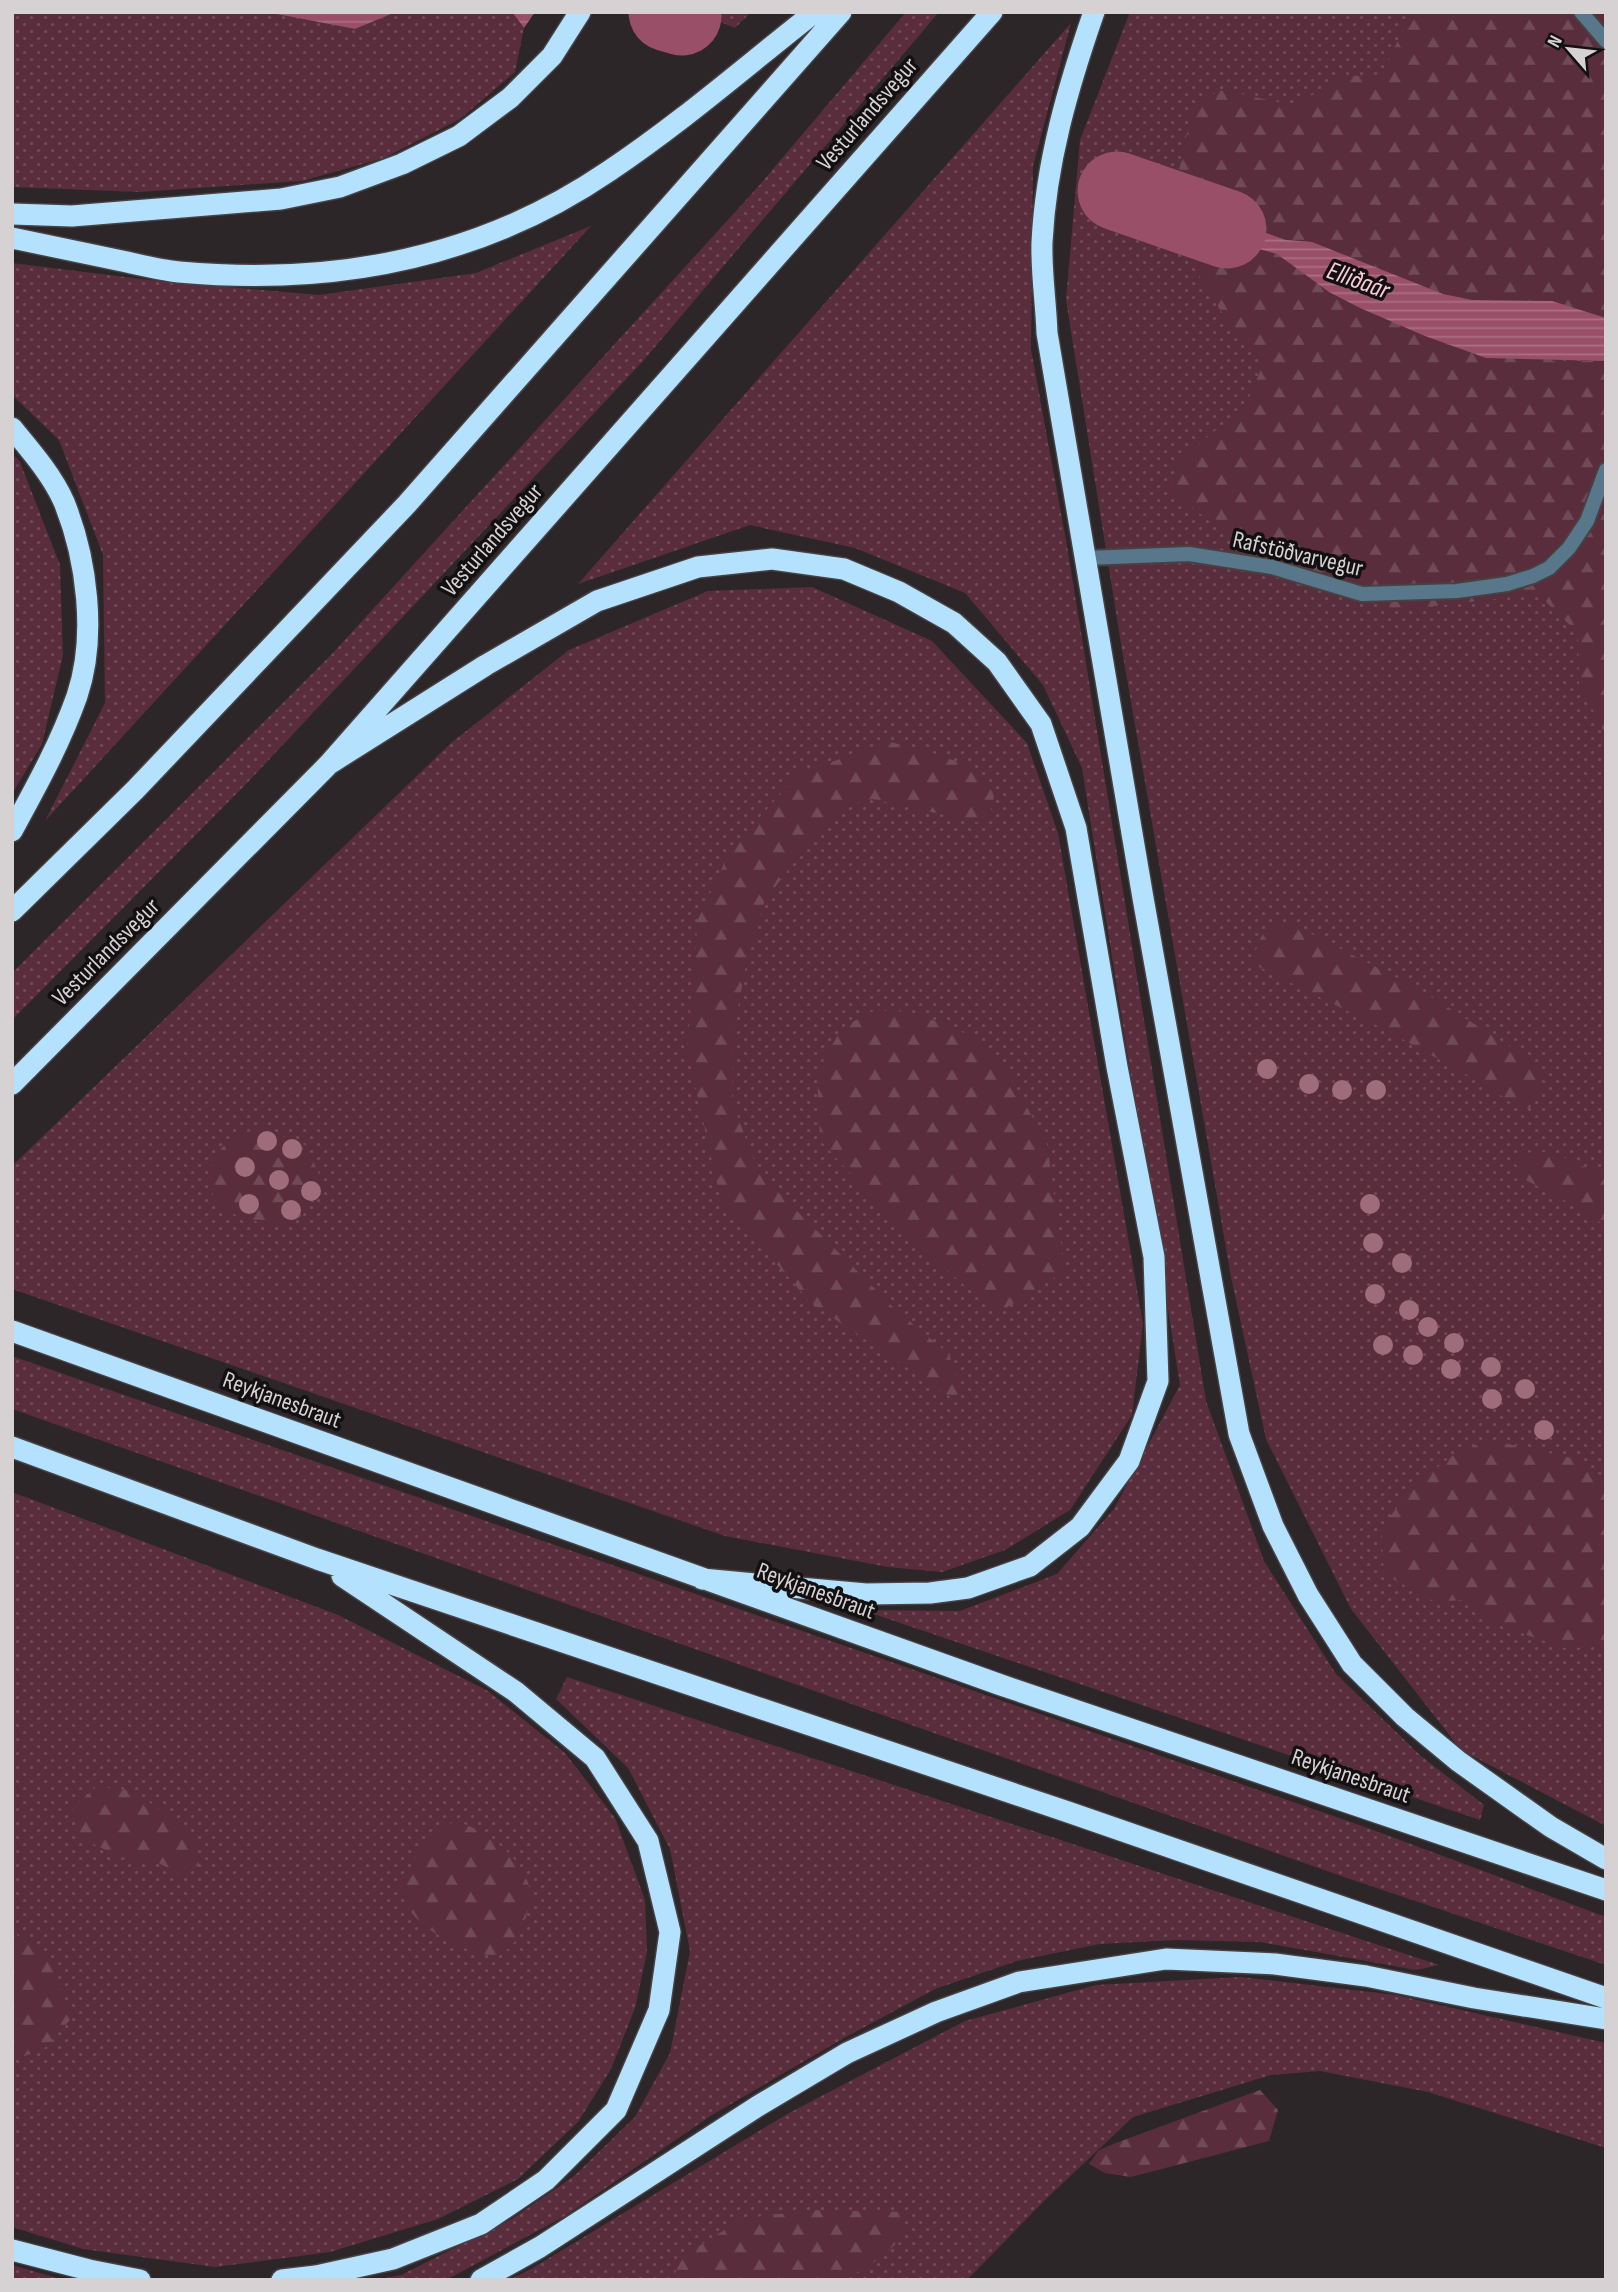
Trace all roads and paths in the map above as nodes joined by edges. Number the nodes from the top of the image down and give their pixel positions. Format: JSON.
{"nodes":[{"id":1,"x":580,"y":12,"type":"edge"},
{"id":2,"x":815,"y":12,"type":"edge"},
{"id":3,"x":841,"y":12,"type":"edge"},
{"id":4,"x":992,"y":12,"type":"edge"},
{"id":5,"x":1094,"y":12,"type":"edge"},
{"id":6,"x":1581,"y":12,"type":"edge"},
{"id":7,"x":1606,"y":41,"type":"edge"},
{"id":8,"x":12,"y":214,"type":"edge"},
{"id":9,"x":12,"y":238,"type":"edge"},
{"id":10,"x":12,"y":428,"type":"edge"},
{"id":11,"x":1606,"y":470,"type":"edge"},
{"id":12,"x":1086,"y":558,"type":"junction"},
{"id":13,"x":329,"y":764,"type":"junction"},
{"id":14,"x":12,"y":831,"type":"edge"},
{"id":15,"x":12,"y":911,"type":"edge"},
{"id":16,"x":12,"y":1084,"type":"edge"},
{"id":17,"x":12,"y":1331,"type":"edge"},
{"id":18,"x":12,"y":1447,"type":"edge"},
{"id":19,"x":317,"y":1559,"type":"junction"},
{"id":20,"x":702,"y":1579,"type":"junction"},
{"id":21,"x":1606,"y":1858,"type":"edge"},
{"id":22,"x":1606,"y":1890,"type":"edge"},
{"id":23,"x":1606,"y":1998,"type":"edge"},
{"id":24,"x":1606,"y":2019,"type":"edge"},
{"id":25,"x":12,"y":2250,"type":"edge"},
{"id":26,"x":140,"y":2280,"type":"edge"},
{"id":27,"x":282,"y":2280,"type":"edge"},
{"id":28,"x":481,"y":2280,"type":"edge"}],
"edges":[{"from":1,"to":8,"type":"highway"},
{"from":2,"to":9,"type":"highway"},
{"from":3,"to":15,"type":"highway"},
{"from":4,"to":13,"type":"highway","name":"Vesturlandsvegur"},
{"from":5,"to":12,"type":"highway"},
{"from":6,"to":7,"type":"lane"},
{"from":10,"to":14,"type":"highway"},
{"from":11,"to":12,"type":"lane","name":"Rafstöðvarvegur"},
{"from":12,"to":21,"type":"highway"},
{"from":13,"to":16,"type":"highway","name":"Vesturlandsvegur"},
{"from":13,"to":20,"type":"highway"},
{"from":17,"to":20,"type":"highway","name":"Reykjanesbraut"},
{"from":18,"to":19,"type":"highway"},
{"from":19,"to":23,"type":"highway"},
{"from":19,"to":27,"type":"highway"},
{"from":20,"to":22,"type":"highway","name":"Reykjanesbraut"},
{"from":24,"to":28,"type":"highway"},
{"from":25,"to":26,"type":"highway"}]}
